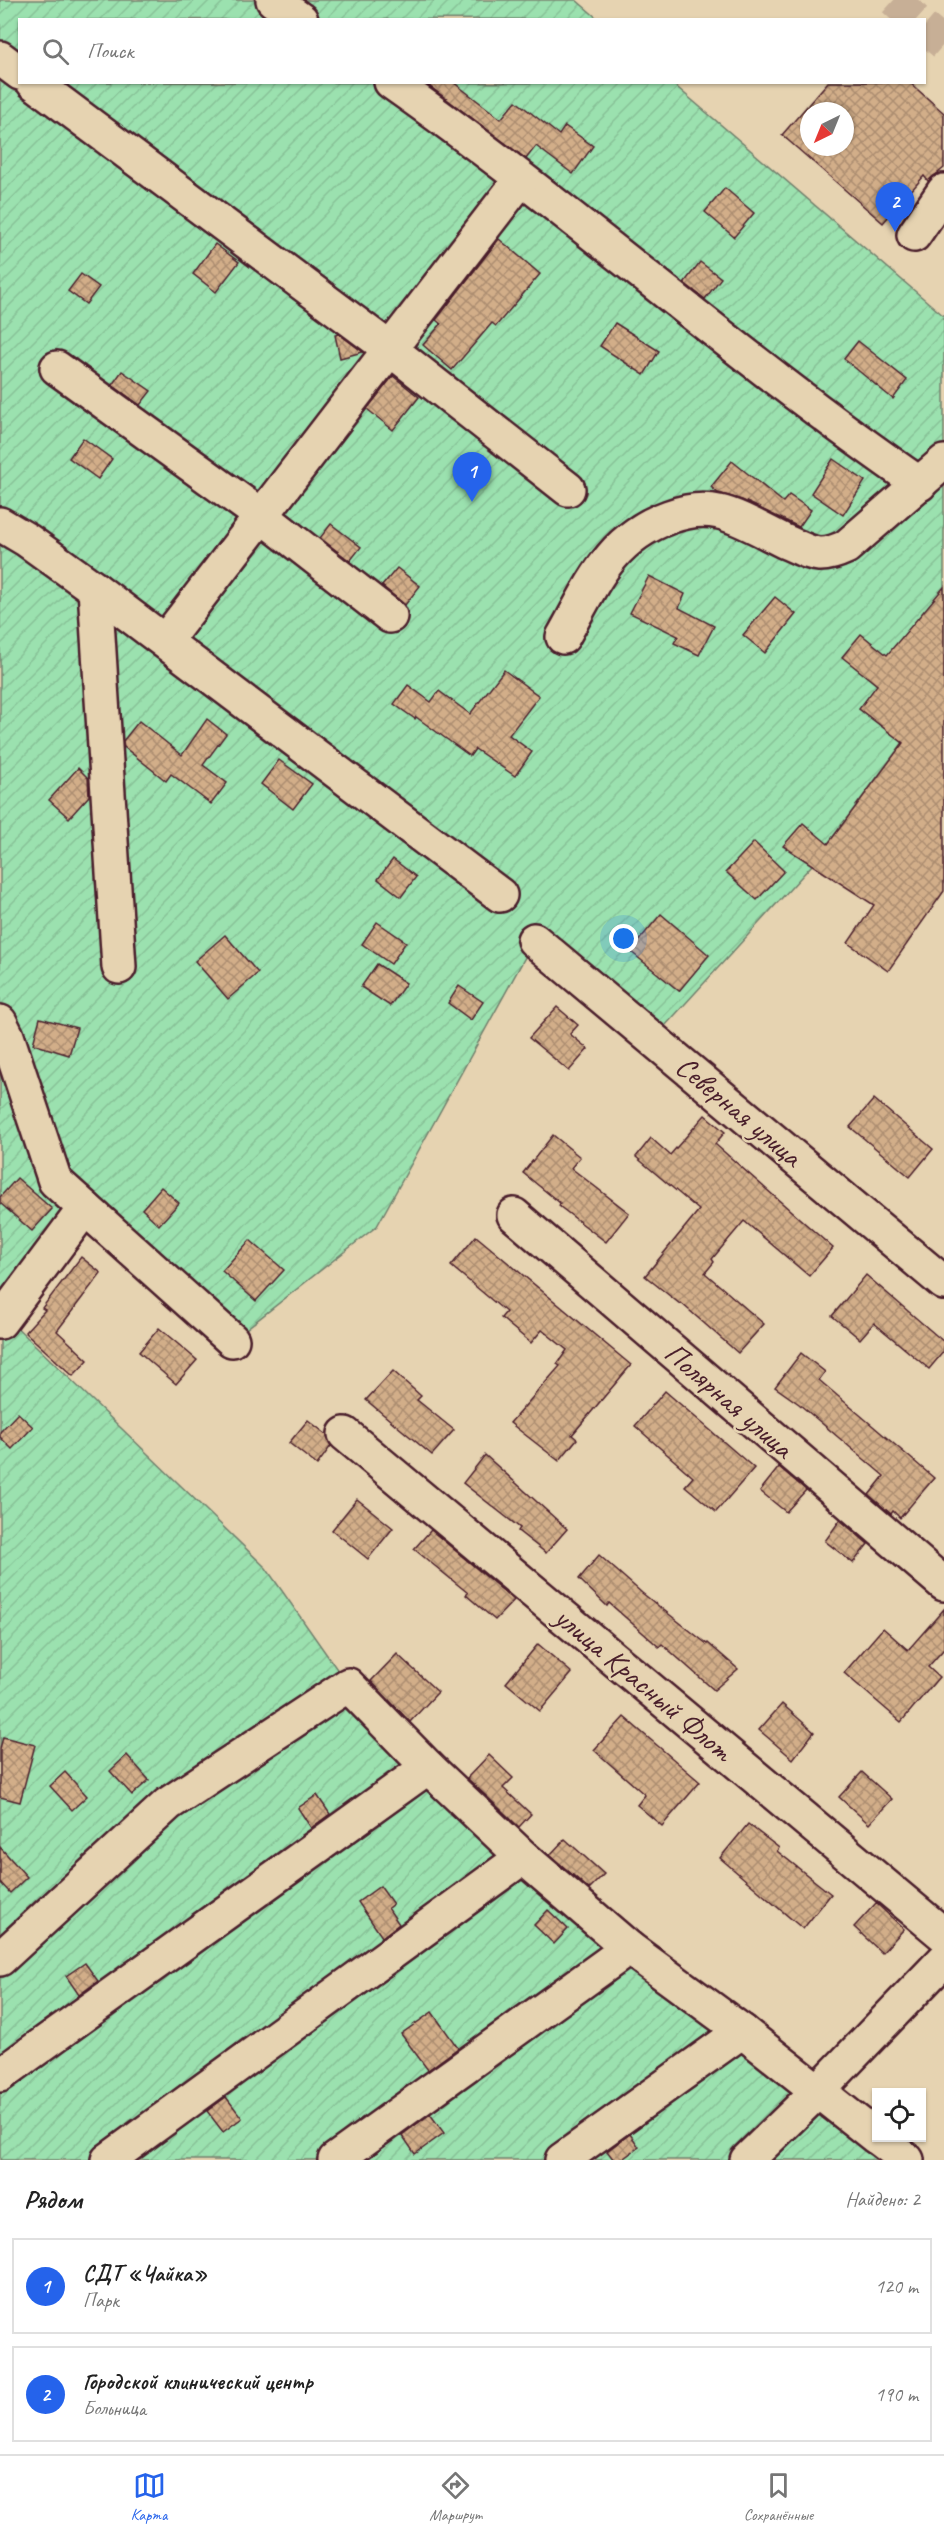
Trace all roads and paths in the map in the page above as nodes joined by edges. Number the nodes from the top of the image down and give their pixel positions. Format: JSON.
{"nodes":[{"id":1,"x":273,"y":0,"type":"edge"},
{"id":2,"x":298,"y":18,"type":"edge"},
{"id":3,"x":0,"y":58,"type":"edge"},
{"id":4,"x":18,"y":72,"type":"edge"},
{"id":5,"x":36,"y":84,"type":"edge"},
{"id":6,"x":394,"y":84,"type":"edge"},
{"id":7,"x":521,"y":179,"type":"junction"},
{"id":8,"x":944,"y":190,"type":"edge"},
{"id":9,"x":914,"y":235,"type":"dead end"},
{"id":10,"x":390,"y":349,"type":"junction"},
{"id":11,"x":57,"y":368,"type":"dead end"},
{"id":12,"x":944,"y":462,"type":"edge"},
{"id":13,"x":920,"y":484,"type":"junction"},
{"id":14,"x":568,"y":489,"type":"dead end"},
{"id":15,"x":262,"y":517,"type":"junction"},
{"id":16,"x":0,"y":524,"type":"edge"},
{"id":17,"x":95,"y":589,"type":"junction"},
{"id":18,"x":390,"y":616,"type":"dead end"},
{"id":19,"x":563,"y":637,"type":"dead end"},
{"id":20,"x":165,"y":641,"type":"junction"},
{"id":21,"x":500,"y":895,"type":"dead end"},
{"id":22,"x":534,"y":940,"type":"dead end"},
{"id":23,"x":119,"y":967,"type":"dead end"},
{"id":24,"x":0,"y":1022,"type":"edge"},
{"id":25,"x":85,"y":1208,"type":"junction"},
{"id":26,"x":514,"y":1215,"type":"dead end"},
{"id":27,"x":944,"y":1283,"type":"edge"},
{"id":28,"x":0,"y":1322,"type":"edge"},
{"id":29,"x":232,"y":1340,"type":"dead end"},
{"id":30,"x":345,"y":1434,"type":"dead end"},
{"id":31,"x":944,"y":1584,"type":"edge"},
{"id":32,"x":428,"y":1767,"type":"junction"},
{"id":33,"x":523,"y":1857,"type":"junction"},
{"id":34,"x":944,"y":1935,"type":"edge"},
{"id":35,"x":629,"y":1948,"type":"junction"},
{"id":36,"x":0,"y":1959,"type":"edge"},
{"id":37,"x":944,"y":1960,"type":"edge"},
{"id":38,"x":742,"y":2031,"type":"junction"},
{"id":39,"x":0,"y":2075,"type":"edge"},
{"id":40,"x":818,"y":2091,"type":"junction"},
{"id":41,"x":872,"y":2133,"type":"edge"},
{"id":42,"x":884,"y":2142,"type":"edge"},
{"id":43,"x":108,"y":2160,"type":"edge"},
{"id":44,"x":335,"y":2160,"type":"edge"},
{"id":45,"x":562,"y":2160,"type":"edge"},
{"id":46,"x":747,"y":2160,"type":"edge"},
{"id":47,"x":907,"y":2160,"type":"edge"}],
"edges":[{"from":1,"to":2,"type":"street"},
{"from":3,"to":4,"type":"street"},
{"from":5,"to":10,"type":"street"},
{"from":6,"to":7,"type":"street"},
{"from":7,"to":10,"type":"street"},
{"from":7,"to":13,"type":"street"},
{"from":8,"to":9,"type":"street"},
{"from":10,"to":14,"type":"street"},
{"from":10,"to":15,"type":"street"},
{"from":11,"to":15,"type":"street"},
{"from":12,"to":13,"type":"street"},
{"from":13,"to":19,"type":"street"},
{"from":15,"to":18,"type":"street"},
{"from":15,"to":20,"type":"street"},
{"from":16,"to":17,"type":"street"},
{"from":17,"to":20,"type":"street"},
{"from":17,"to":23,"type":"street"},
{"from":20,"to":21,"type":"street"},
{"from":22,"to":27,"type":"street","name":"Северная улица"},
{"from":24,"to":25,"type":"street"},
{"from":25,"to":28,"type":"street"},
{"from":25,"to":29,"type":"street"},
{"from":26,"to":31,"type":"street","name":"Полярная улица"},
{"from":30,"to":34,"type":"street","name":"улица Красный Флот"},
{"from":32,"to":33,"type":"street"},
{"from":32,"to":36,"type":"street"},
{"from":32,"to":39,"type":"street"},
{"from":33,"to":35,"type":"street"},
{"from":33,"to":43,"type":"street"},
{"from":35,"to":38,"type":"street"},
{"from":35,"to":44,"type":"street"},
{"from":37,"to":40,"type":"street"},
{"from":38,"to":40,"type":"street"},
{"from":38,"to":45,"type":"street"},
{"from":40,"to":41,"type":"street"},
{"from":40,"to":46,"type":"street"},
{"from":42,"to":47,"type":"street"}]}
